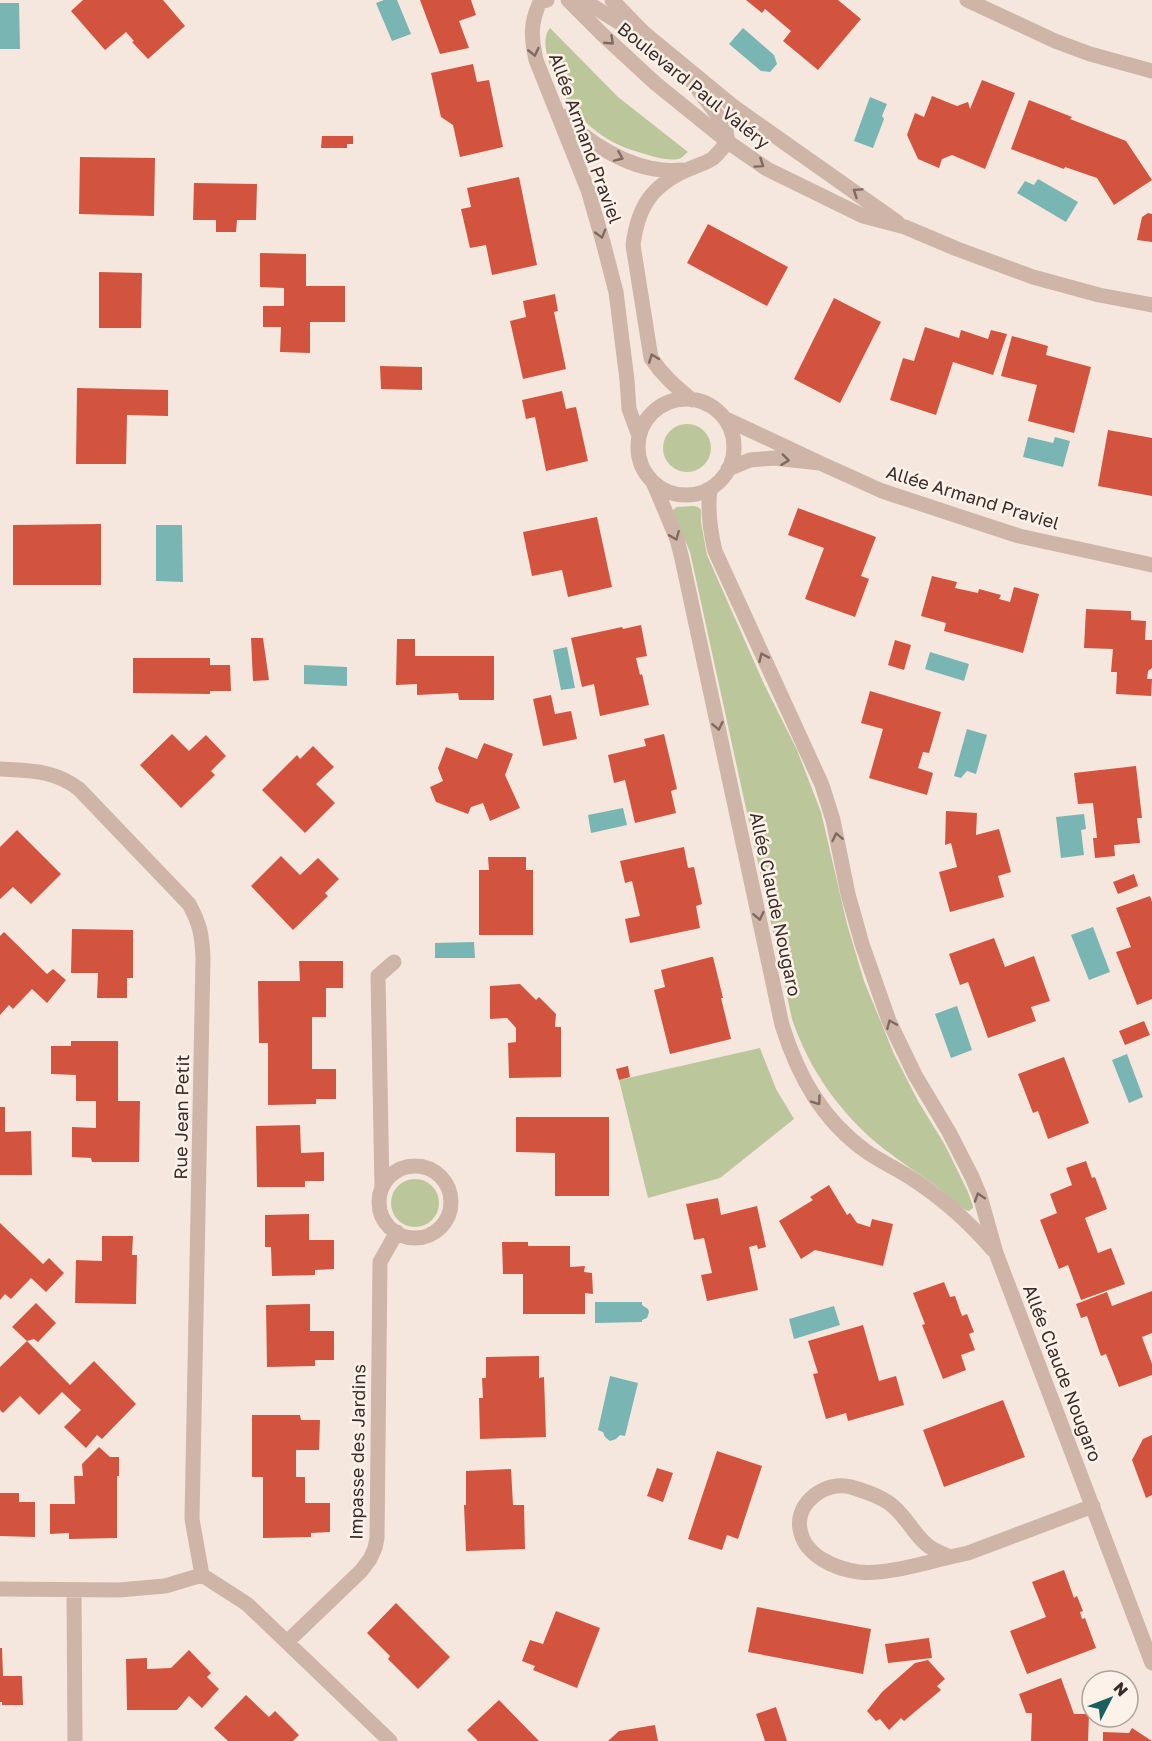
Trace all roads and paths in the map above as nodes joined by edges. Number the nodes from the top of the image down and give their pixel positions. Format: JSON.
{"nodes":[{"id":1,"x":547,"y":0,"type":"edge"},
{"id":2,"x":568,"y":0,"type":"edge"},
{"id":3,"x":583,"y":0,"type":"edge"},
{"id":4,"x":612,"y":0,"type":"edge"},
{"id":5,"x":968,"y":0,"type":"edge"},
{"id":6,"x":643,"y":32,"type":"junction"},
{"id":7,"x":683,"y":67,"type":"junction"},
{"id":8,"x":1152,"y":71,"type":"edge"},
{"id":9,"x":556,"y":110,"type":"junction"},
{"id":10,"x":728,"y":142,"type":"junction"},
{"id":11,"x":688,"y":170,"type":"junction"},
{"id":12,"x":904,"y":227,"type":"junction"},
{"id":13,"x":1152,"y":305,"type":"edge"},
{"id":14,"x":692,"y":400,"type":"junction"},
{"id":15,"x":724,"y":418,"type":"junction"},
{"id":16,"x":639,"y":436,"type":"junction"},
{"id":17,"x":820,"y":464,"type":"junction"},
{"id":18,"x":728,"y":469,"type":"junction"},
{"id":19,"x":652,"y":482,"type":"junction"},
{"id":20,"x":710,"y":490,"type":"junction"},
{"id":21,"x":1152,"y":565,"type":"edge"},
{"id":22,"x":0,"y":769,"type":"edge"},
{"id":23,"x":394,"y":962,"type":"dead end"},
{"id":24,"x":382,"y":1188,"type":"junction"},
{"id":25,"x":397,"y":1232,"type":"junction"},
{"id":26,"x":996,"y":1253,"type":"junction"},
{"id":27,"x":1094,"y":1506,"type":"junction"},
{"id":28,"x":950,"y":1557,"type":"junction"},
{"id":29,"x":202,"y":1575,"type":"junction"},
{"id":30,"x":0,"y":1589,"type":"edge"},
{"id":31,"x":74,"y":1590,"type":"junction"},
{"id":32,"x":287,"y":1642,"type":"junction"},
{"id":33,"x":1152,"y":1663,"type":"edge"},
{"id":34,"x":75,"y":1741,"type":"edge"},
{"id":35,"x":390,"y":1741,"type":"edge"}],
"edges":[{"from":1,"to":9,"type":"street","name":"Allée Armand Praviel","one_way":true},
{"from":2,"to":10,"type":"street","name":"Boulevard Paul Valéry","one_way":true},
{"from":3,"to":6,"type":"street"},
{"from":4,"to":6,"type":"street","name":"Boulevard Paul Valéry"},
{"from":5,"to":8,"type":"street"},
{"from":6,"to":7,"type":"street","name":"Boulevard Paul Valéry"},
{"from":7,"to":10,"type":"street"},
{"from":12,"to":7,"type":"street","name":"Boulevard Paul Valéry","one_way":true},
{"from":9,"to":11,"type":"street","one_way":true},
{"from":9,"to":16,"type":"street","name":"Allée Armand Praviel","one_way":true},
{"from":10,"to":11,"type":"street","name":"Allée Armand Praviel"},
{"from":10,"to":12,"type":"street","name":"Boulevard Paul Valéry","one_way":true},
{"from":14,"to":11,"type":"street","name":"Allée Armand Praviel","one_way":true},
{"from":12,"to":13,"type":"street","name":"Boulevard Paul Valéry"},
{"from":14,"to":15,"type":"street"},
{"from":14,"to":16,"type":"street"},
{"from":15,"to":17,"type":"street","name":"Allée Armand Praviel"},
{"from":15,"to":18,"type":"street"},
{"from":16,"to":19,"type":"street"},
{"from":18,"to":17,"type":"street","name":"Allée Armand Praviel","one_way":true},
{"from":17,"to":21,"type":"street","name":"Allée Armand Praviel"},
{"from":18,"to":20,"type":"street"},
{"from":19,"to":20,"type":"street"},
{"from":19,"to":26,"type":"street","name":"Allée Claude Nougaro","one_way":true},
{"from":26,"to":20,"type":"street","name":"Allée Claude Nougaro","one_way":true},
{"from":22,"to":29,"type":"street","name":"Rue Jean Petit"},
{"from":23,"to":24,"type":"street"},
{"from":24,"to":25,"type":"street"},
{"from":24,"to":25,"type":"street"},
{"from":25,"to":32,"type":"street","name":"Impasse des Jardins"},
{"from":26,"to":27,"type":"street","name":"Allée Claude Nougaro"},
{"from":27,"to":28,"type":"street"},
{"from":27,"to":33,"type":"street","name":"Allée Claude Nougaro"},
{"from":28,"to":28,"type":"street"},
{"from":29,"to":31,"type":"street"},
{"from":29,"to":32,"type":"street"},
{"from":30,"to":31,"type":"street"},
{"from":31,"to":34,"type":"street"},
{"from":32,"to":35,"type":"street"}]}
